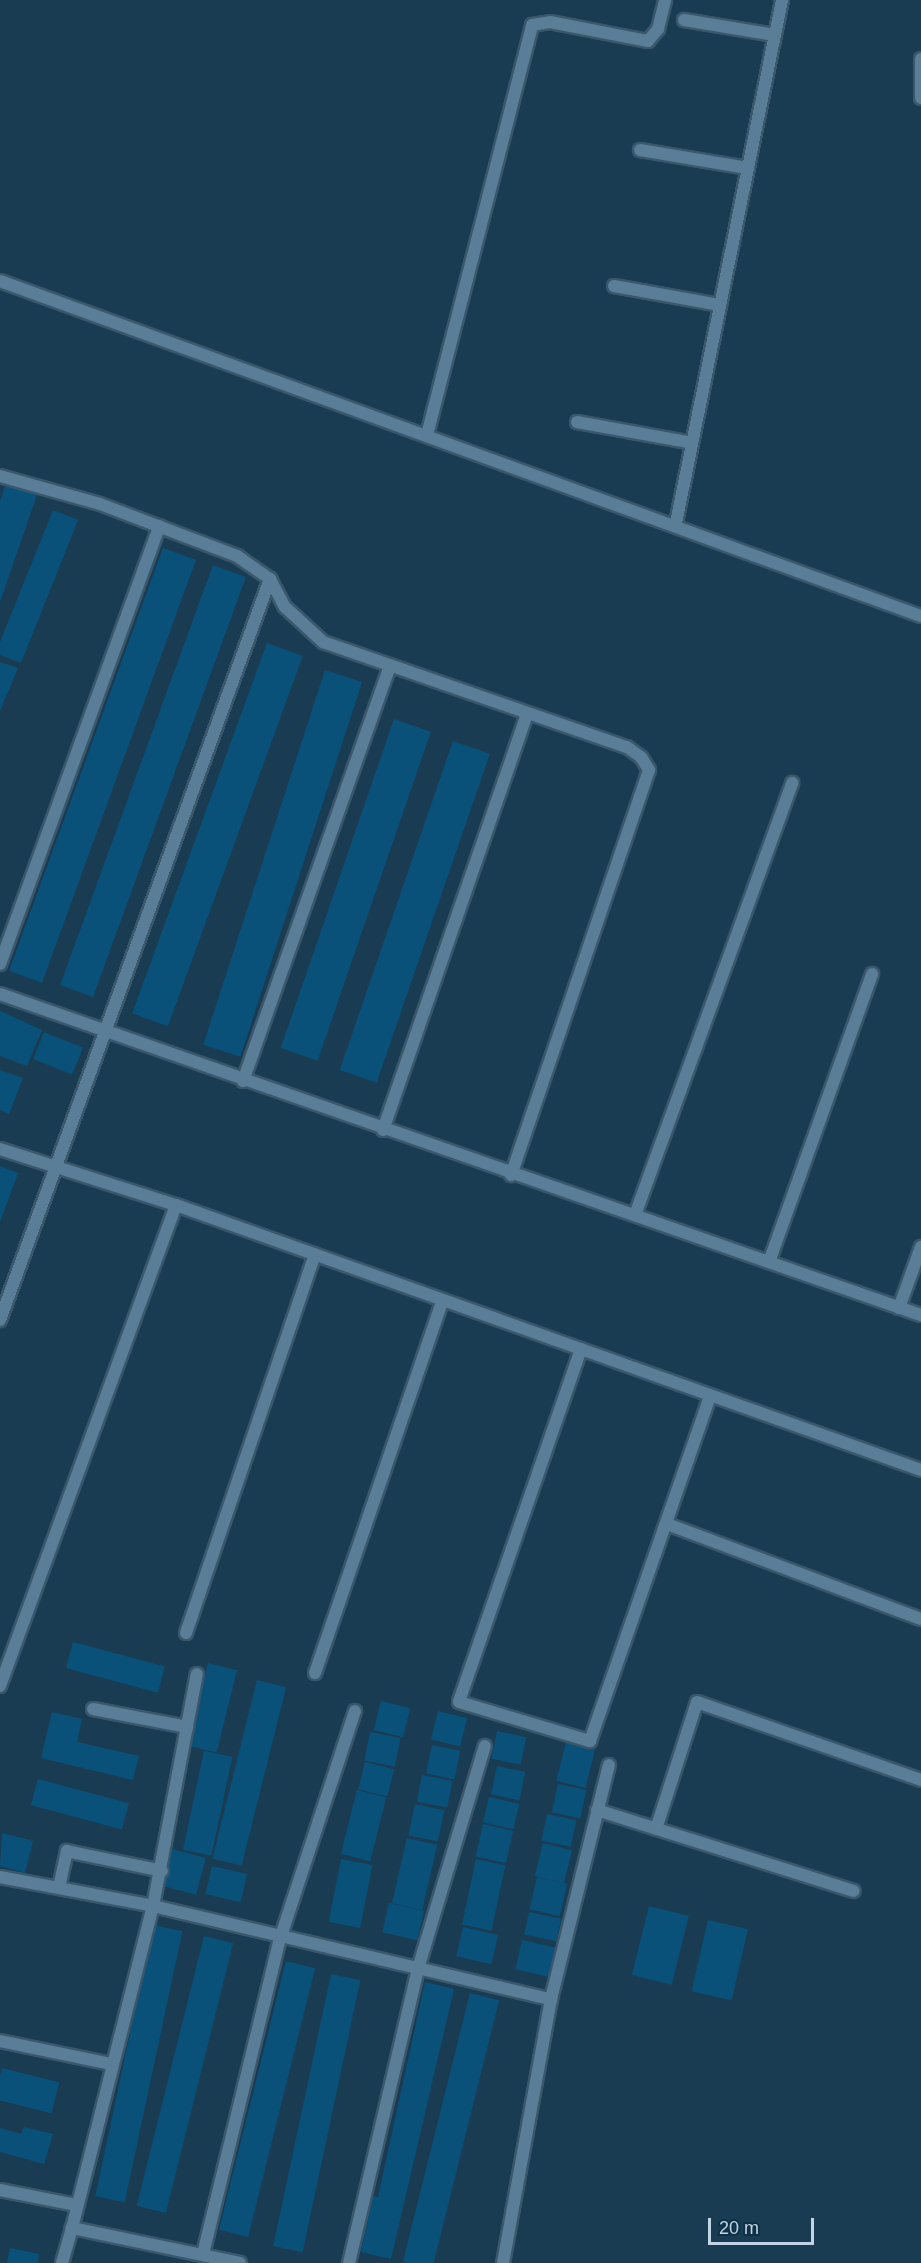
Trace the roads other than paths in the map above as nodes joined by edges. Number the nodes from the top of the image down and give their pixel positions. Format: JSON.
{"nodes":[{"id":1,"x":664,"y":0,"type":"edge"},
{"id":2,"x":782,"y":0,"type":"edge"},
{"id":3,"x":684,"y":20,"type":"dead end"},
{"id":4,"x":775,"y":35,"type":"junction"},
{"id":5,"x":921,"y":60,"type":"edge"},
{"id":6,"x":921,"y":98,"type":"edge"},
{"id":7,"x":640,"y":150,"type":"dead end"},
{"id":8,"x":748,"y":168,"type":"junction"},
{"id":9,"x":0,"y":281,"type":"edge"},
{"id":10,"x":614,"y":286,"type":"dead end"},
{"id":11,"x":720,"y":305,"type":"junction"},
{"id":12,"x":577,"y":422,"type":"dead end"},
{"id":13,"x":427,"y":435,"type":"junction"},
{"id":14,"x":692,"y":443,"type":"junction"},
{"id":15,"x":1,"y":480,"type":"edge"},
{"id":16,"x":676,"y":523,"type":"junction"},
{"id":17,"x":159,"y":526,"type":"junction"},
{"id":18,"x":270,"y":579,"type":"junction"},
{"id":19,"x":921,"y":616,"type":"edge"},
{"id":20,"x":390,"y":665,"type":"junction"},
{"id":21,"x":527,"y":713,"type":"junction"},
{"id":22,"x":792,"y":783,"type":"dead end"},
{"id":23,"x":0,"y":964,"type":"edge"},
{"id":24,"x":872,"y":974,"type":"dead end"},
{"id":25,"x":0,"y":994,"type":"edge"},
{"id":26,"x":103,"y":1031,"type":"junction"},
{"id":27,"x":243,"y":1081,"type":"junction"},
{"id":28,"x":383,"y":1130,"type":"junction"},
{"id":29,"x":0,"y":1149,"type":"edge"},
{"id":30,"x":55,"y":1165,"type":"junction"},
{"id":31,"x":511,"y":1175,"type":"junction"},
{"id":32,"x":176,"y":1205,"type":"junction"},
{"id":33,"x":635,"y":1215,"type":"junction"},
{"id":34,"x":921,"y":1247,"type":"edge"},
{"id":35,"x":315,"y":1254,"type":"junction"},
{"id":36,"x":769,"y":1262,"type":"junction"},
{"id":37,"x":443,"y":1299,"type":"junction"},
{"id":38,"x":898,"y":1308,"type":"junction"},
{"id":39,"x":921,"y":1315,"type":"edge"},
{"id":40,"x":0,"y":1320,"type":"edge"},
{"id":41,"x":580,"y":1349,"type":"junction"},
{"id":42,"x":710,"y":1397,"type":"junction"},
{"id":43,"x":921,"y":1470,"type":"edge"},
{"id":44,"x":667,"y":1524,"type":"junction"},
{"id":45,"x":921,"y":1619,"type":"edge"},
{"id":46,"x":186,"y":1633,"type":"dead end"},
{"id":47,"x":315,"y":1673,"type":"dead end"},
{"id":48,"x":197,"y":1674,"type":"dead end"},
{"id":49,"x":0,"y":1686,"type":"edge"},
{"id":50,"x":93,"y":1709,"type":"dead end"},
{"id":51,"x":355,"y":1711,"type":"dead end"},
{"id":52,"x":187,"y":1727,"type":"junction"},
{"id":53,"x":485,"y":1746,"type":"dead end"},
{"id":54,"x":609,"y":1765,"type":"dead end"},
{"id":55,"x":921,"y":1780,"type":"edge"},
{"id":56,"x":597,"y":1810,"type":"junction"},
{"id":57,"x":656,"y":1829,"type":"junction"},
{"id":58,"x":162,"y":1871,"type":"junction"},
{"id":59,"x":0,"y":1877,"type":"edge"},
{"id":60,"x":59,"y":1888,"type":"junction"},
{"id":61,"x":854,"y":1891,"type":"dead end"},
{"id":62,"x":153,"y":1906,"type":"junction"},
{"id":63,"x":280,"y":1939,"type":"junction"},
{"id":64,"x":417,"y":1972,"type":"junction"},
{"id":65,"x":551,"y":1999,"type":"junction"},
{"id":66,"x":0,"y":2040,"type":"edge"},
{"id":67,"x":111,"y":2064,"type":"junction"},
{"id":68,"x":0,"y":2190,"type":"edge"},
{"id":69,"x":76,"y":2205,"type":"junction"},
{"id":70,"x":72,"y":2228,"type":"junction"},
{"id":71,"x":203,"y":2254,"type":"junction"},
{"id":72,"x":62,"y":2263,"type":"edge"},
{"id":73,"x":240,"y":2263,"type":"edge"},
{"id":74,"x":349,"y":2263,"type":"edge"},
{"id":75,"x":503,"y":2263,"type":"edge"}],
"edges":[{"from":1,"to":13,"type":"street"},
{"from":2,"to":4,"type":"street"},
{"from":3,"to":4,"type":"street"},
{"from":4,"to":8,"type":"street"},
{"from":5,"to":6,"type":"street"},
{"from":7,"to":8,"type":"street"},
{"from":8,"to":11,"type":"street"},
{"from":9,"to":13,"type":"street"},
{"from":10,"to":11,"type":"street"},
{"from":11,"to":14,"type":"street"},
{"from":12,"to":14,"type":"street"},
{"from":13,"to":16,"type":"street"},
{"from":14,"to":16,"type":"street"},
{"from":15,"to":17,"type":"street"},
{"from":16,"to":19,"type":"street"},
{"from":17,"to":18,"type":"street"},
{"from":17,"to":23,"type":"street"},
{"from":18,"to":20,"type":"street"},
{"from":18,"to":26,"type":"street"},
{"from":20,"to":21,"type":"street"},
{"from":20,"to":27,"type":"street"},
{"from":21,"to":28,"type":"street"},
{"from":21,"to":31,"type":"street"},
{"from":22,"to":33,"type":"street"},
{"from":24,"to":36,"type":"street"},
{"from":25,"to":26,"type":"street"},
{"from":26,"to":27,"type":"street"},
{"from":26,"to":30,"type":"street"},
{"from":27,"to":28,"type":"street"},
{"from":28,"to":31,"type":"street"},
{"from":29,"to":30,"type":"street"},
{"from":30,"to":32,"type":"street"},
{"from":30,"to":40,"type":"street"},
{"from":31,"to":33,"type":"street"},
{"from":32,"to":35,"type":"street"},
{"from":32,"to":49,"type":"street"},
{"from":33,"to":36,"type":"street"},
{"from":34,"to":38,"type":"street"},
{"from":35,"to":37,"type":"street"},
{"from":35,"to":46,"type":"street"},
{"from":36,"to":38,"type":"street"},
{"from":37,"to":41,"type":"street"},
{"from":37,"to":47,"type":"street"},
{"from":38,"to":39,"type":"street"},
{"from":41,"to":42,"type":"street"},
{"from":41,"to":44,"type":"street"},
{"from":42,"to":43,"type":"street"},
{"from":42,"to":44,"type":"street"},
{"from":44,"to":45,"type":"street"},
{"from":48,"to":52,"type":"street"},
{"from":50,"to":52,"type":"street"},
{"from":51,"to":63,"type":"street"},
{"from":52,"to":58,"type":"street"},
{"from":53,"to":64,"type":"street"},
{"from":54,"to":56,"type":"street"},
{"from":55,"to":57,"type":"street"},
{"from":56,"to":57,"type":"street"},
{"from":56,"to":65,"type":"street"},
{"from":57,"to":61,"type":"street"},
{"from":58,"to":60,"type":"street"},
{"from":58,"to":62,"type":"street"},
{"from":59,"to":60,"type":"street"},
{"from":60,"to":62,"type":"street"},
{"from":62,"to":63,"type":"street"},
{"from":62,"to":67,"type":"street"},
{"from":63,"to":64,"type":"street"},
{"from":63,"to":71,"type":"street"},
{"from":64,"to":65,"type":"street"},
{"from":64,"to":74,"type":"street"},
{"from":65,"to":75,"type":"street"},
{"from":66,"to":67,"type":"street"},
{"from":67,"to":69,"type":"street"},
{"from":68,"to":69,"type":"street"},
{"from":69,"to":70,"type":"street"},
{"from":70,"to":71,"type":"street"},
{"from":70,"to":72,"type":"street"},
{"from":71,"to":73,"type":"street"}]}
